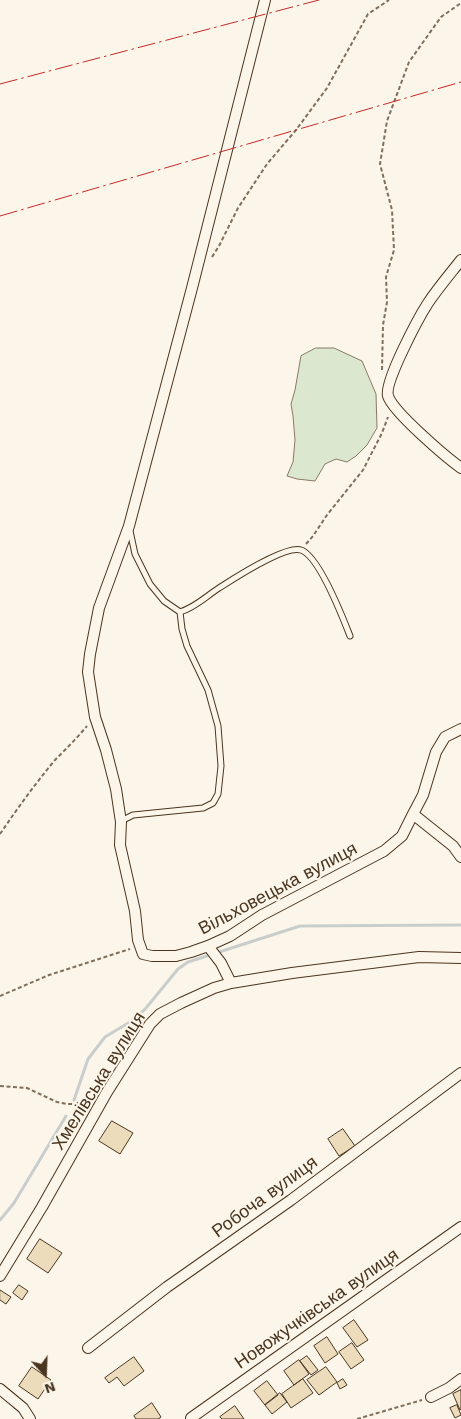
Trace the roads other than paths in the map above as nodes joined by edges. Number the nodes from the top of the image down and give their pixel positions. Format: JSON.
{"nodes":[{"id":1,"x":265,"y":0,"type":"edge"},
{"id":2,"x":461,"y":260,"type":"edge"},
{"id":3,"x":461,"y":468,"type":"edge"},
{"id":4,"x":129,"y":526,"type":"junction"},
{"id":5,"x":180,"y":612,"type":"junction"},
{"id":6,"x":350,"y":636,"type":"dead end"},
{"id":7,"x":461,"y":728,"type":"edge"},
{"id":8,"x":413,"y":814,"type":"junction"},
{"id":9,"x":121,"y":822,"type":"junction"},
{"id":10,"x":461,"y":857,"type":"edge"},
{"id":11,"x":210,"y":948,"type":"junction"},
{"id":12,"x":461,"y":958,"type":"edge"},
{"id":13,"x":232,"y":982,"type":"junction"},
{"id":14,"x":461,"y":1073,"type":"edge"},
{"id":15,"x":461,"y":1227,"type":"edge"},
{"id":16,"x":0,"y":1276,"type":"edge"},
{"id":17,"x":88,"y":1348,"type":"dead end"},
{"id":18,"x":461,"y":1379,"type":"edge"},
{"id":19,"x":0,"y":1389,"type":"edge"},
{"id":20,"x":431,"y":1397,"type":"road end"},
{"id":21,"x":191,"y":1418,"type":"dead end"},
{"id":22,"x":30,"y":1419,"type":"edge"}],
"edges":[{"from":1,"to":4,"type":"street"},
{"from":2,"to":3,"type":"street"},
{"from":4,"to":5,"type":"lane"},
{"from":4,"to":9,"type":"street"},
{"from":5,"to":6,"type":"lane"},
{"from":5,"to":9,"type":"lane"},
{"from":7,"to":8,"type":"street","name":"Вільховецька вулиця"},
{"from":8,"to":10,"type":"street"},
{"from":8,"to":11,"type":"street","name":"Вільховецька вулиця"},
{"from":9,"to":11,"type":"street","name":"Вільховецька вулиця"},
{"from":11,"to":13,"type":"street"},
{"from":12,"to":13,"type":"street","name":"Хмелівська вулиця"},
{"from":13,"to":16,"type":"street","name":"Хмелівська вулиця"},
{"from":14,"to":17,"type":"street","name":"Робоча вулиця"},
{"from":15,"to":21,"type":"street","name":"Новожучківська вулиця"},
{"from":18,"to":20,"type":"street"},
{"from":19,"to":22,"type":"street"}]}
